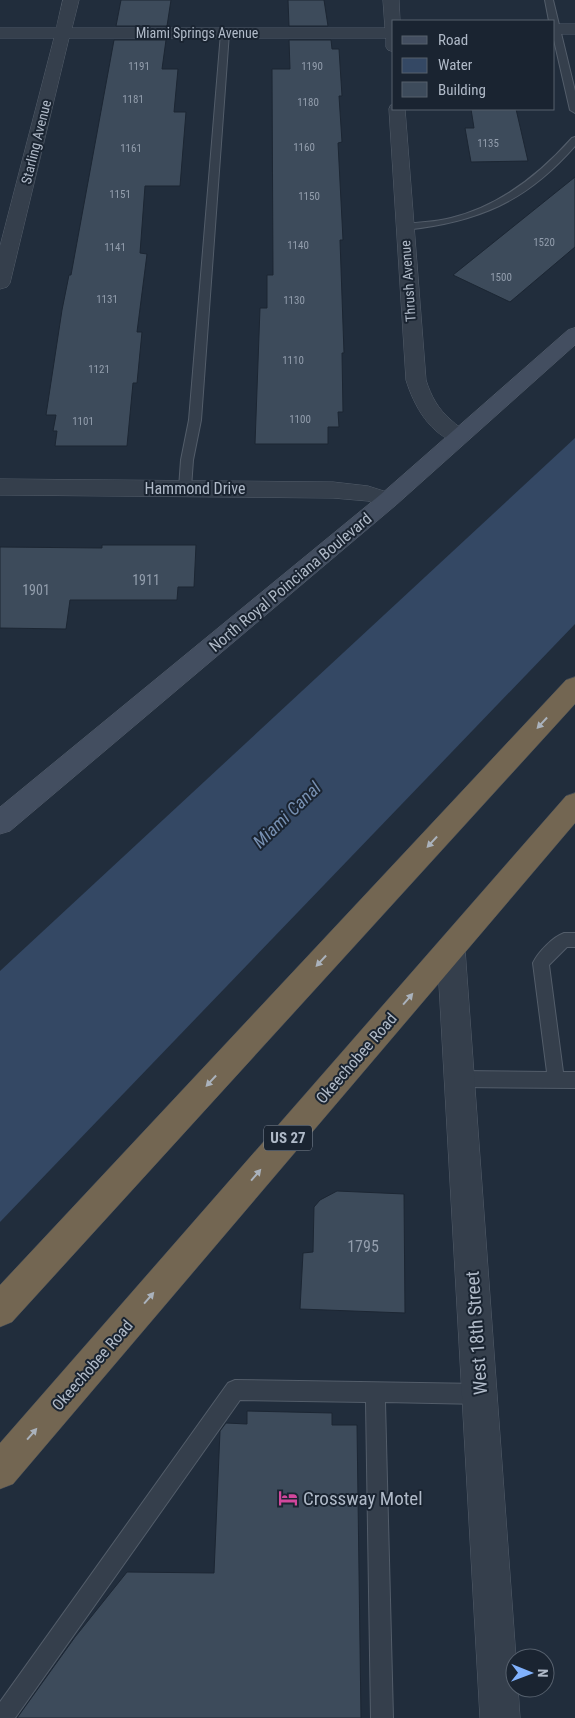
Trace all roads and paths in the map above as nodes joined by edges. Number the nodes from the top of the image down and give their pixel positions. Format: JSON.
{"nodes":[{"id":1,"x":72,"y":0,"type":"edge"},
{"id":2,"x":391,"y":0,"type":"edge"},
{"id":3,"x":549,"y":0,"type":"edge"},
{"id":4,"x":392,"y":20,"type":"edge"},
{"id":5,"x":553,"y":20,"type":"edge"},
{"id":6,"x":555,"y":25,"type":"edge"},
{"id":7,"x":575,"y":28,"type":"edge"},
{"id":8,"x":555,"y":29,"type":"edge"},
{"id":9,"x":64,"y":33,"type":"junction"},
{"id":10,"x":225,"y":33,"type":"junction"},
{"id":11,"x":0,"y":34,"type":"edge"},
{"id":12,"x":392,"y":37,"type":"edge"},
{"id":13,"x":398,"y":110,"type":"edge"},
{"id":14,"x":575,"y":110,"type":"edge"},
{"id":15,"x":575,"y":140,"type":"edge"},
{"id":16,"x":404,"y":227,"type":"junction"},
{"id":17,"x":0,"y":283,"type":"edge"},
{"id":18,"x":575,"y":334,"type":"edge"},
{"id":19,"x":458,"y":436,"type":"junction"},
{"id":20,"x":0,"y":487,"type":"edge"},
{"id":21,"x":185,"y":488,"type":"junction"},
{"id":22,"x":388,"y":500,"type":"junction"},
{"id":23,"x":575,"y":687,"type":"edge"},
{"id":24,"x":575,"y":804,"type":"edge"},
{"id":25,"x":0,"y":823,"type":"edge"},
{"id":26,"x":575,"y":940,"type":"edge"},
{"id":27,"x":451,"y":949,"type":"junction"},
{"id":28,"x":459,"y":1079,"type":"junction"},
{"id":29,"x":556,"y":1080,"type":"junction"},
{"id":30,"x":575,"y":1080,"type":"edge"},
{"id":31,"x":0,"y":1310,"type":"edge"},
{"id":32,"x":375,"y":1392,"type":"junction"},
{"id":33,"x":480,"y":1394,"type":"junction"},
{"id":34,"x":0,"y":1471,"type":"edge"},
{"id":35,"x":2,"y":1718,"type":"edge"},
{"id":36,"x":382,"y":1718,"type":"edge"},
{"id":37,"x":500,"y":1718,"type":"edge"}],
"edges":[{"from":1,"to":9,"type":"street","name":"Starling Avenue"},
{"from":2,"to":4,"type":"street"},
{"from":3,"to":5,"type":"lane"},
{"from":6,"to":7,"type":"street"},
{"from":8,"to":14,"type":"lane"},
{"from":9,"to":10,"type":"street","name":"Miami Springs Avenue"},
{"from":9,"to":11,"type":"street","name":"Miami Springs Avenue"},
{"from":9,"to":17,"type":"street","name":"Starling Avenue"},
{"from":10,"to":12,"type":"street","name":"Miami Springs Avenue"},
{"from":10,"to":21,"type":"lane"},
{"from":13,"to":16,"type":"street","name":"Thrush Avenue"},
{"from":15,"to":16,"type":"lane"},
{"from":16,"to":19,"type":"street","name":"Thrush Avenue"},
{"from":18,"to":19,"type":"street","name":"North Royal Poinciana Boulevard"},
{"from":19,"to":22,"type":"street","name":"North Royal Poinciana Boulevard"},
{"from":20,"to":21,"type":"street","name":"Hammond Drive"},
{"from":21,"to":22,"type":"street","name":"Hammond Drive"},
{"from":22,"to":25,"type":"street","name":"North Royal Poinciana Boulevard"},
{"from":23,"to":31,"type":"highway","one_way":true},
{"from":24,"to":27,"type":"highway","name":"Okeechobee Road","number":"US 27"},
{"from":26,"to":29,"type":"lane"},
{"from":27,"to":28,"type":"street","name":"West 18th Street"},
{"from":34,"to":27,"type":"highway","name":"Okeechobee Road","number":"US 27","one_way":true},
{"from":28,"to":29,"type":"lane"},
{"from":28,"to":33,"type":"street","name":"West 18th Street"},
{"from":29,"to":30,"type":"lane"},
{"from":32,"to":33,"type":"lane"},
{"from":32,"to":35,"type":"lane"},
{"from":32,"to":36,"type":"lane"},
{"from":33,"to":37,"type":"street","name":"West 18th Street"}]}
